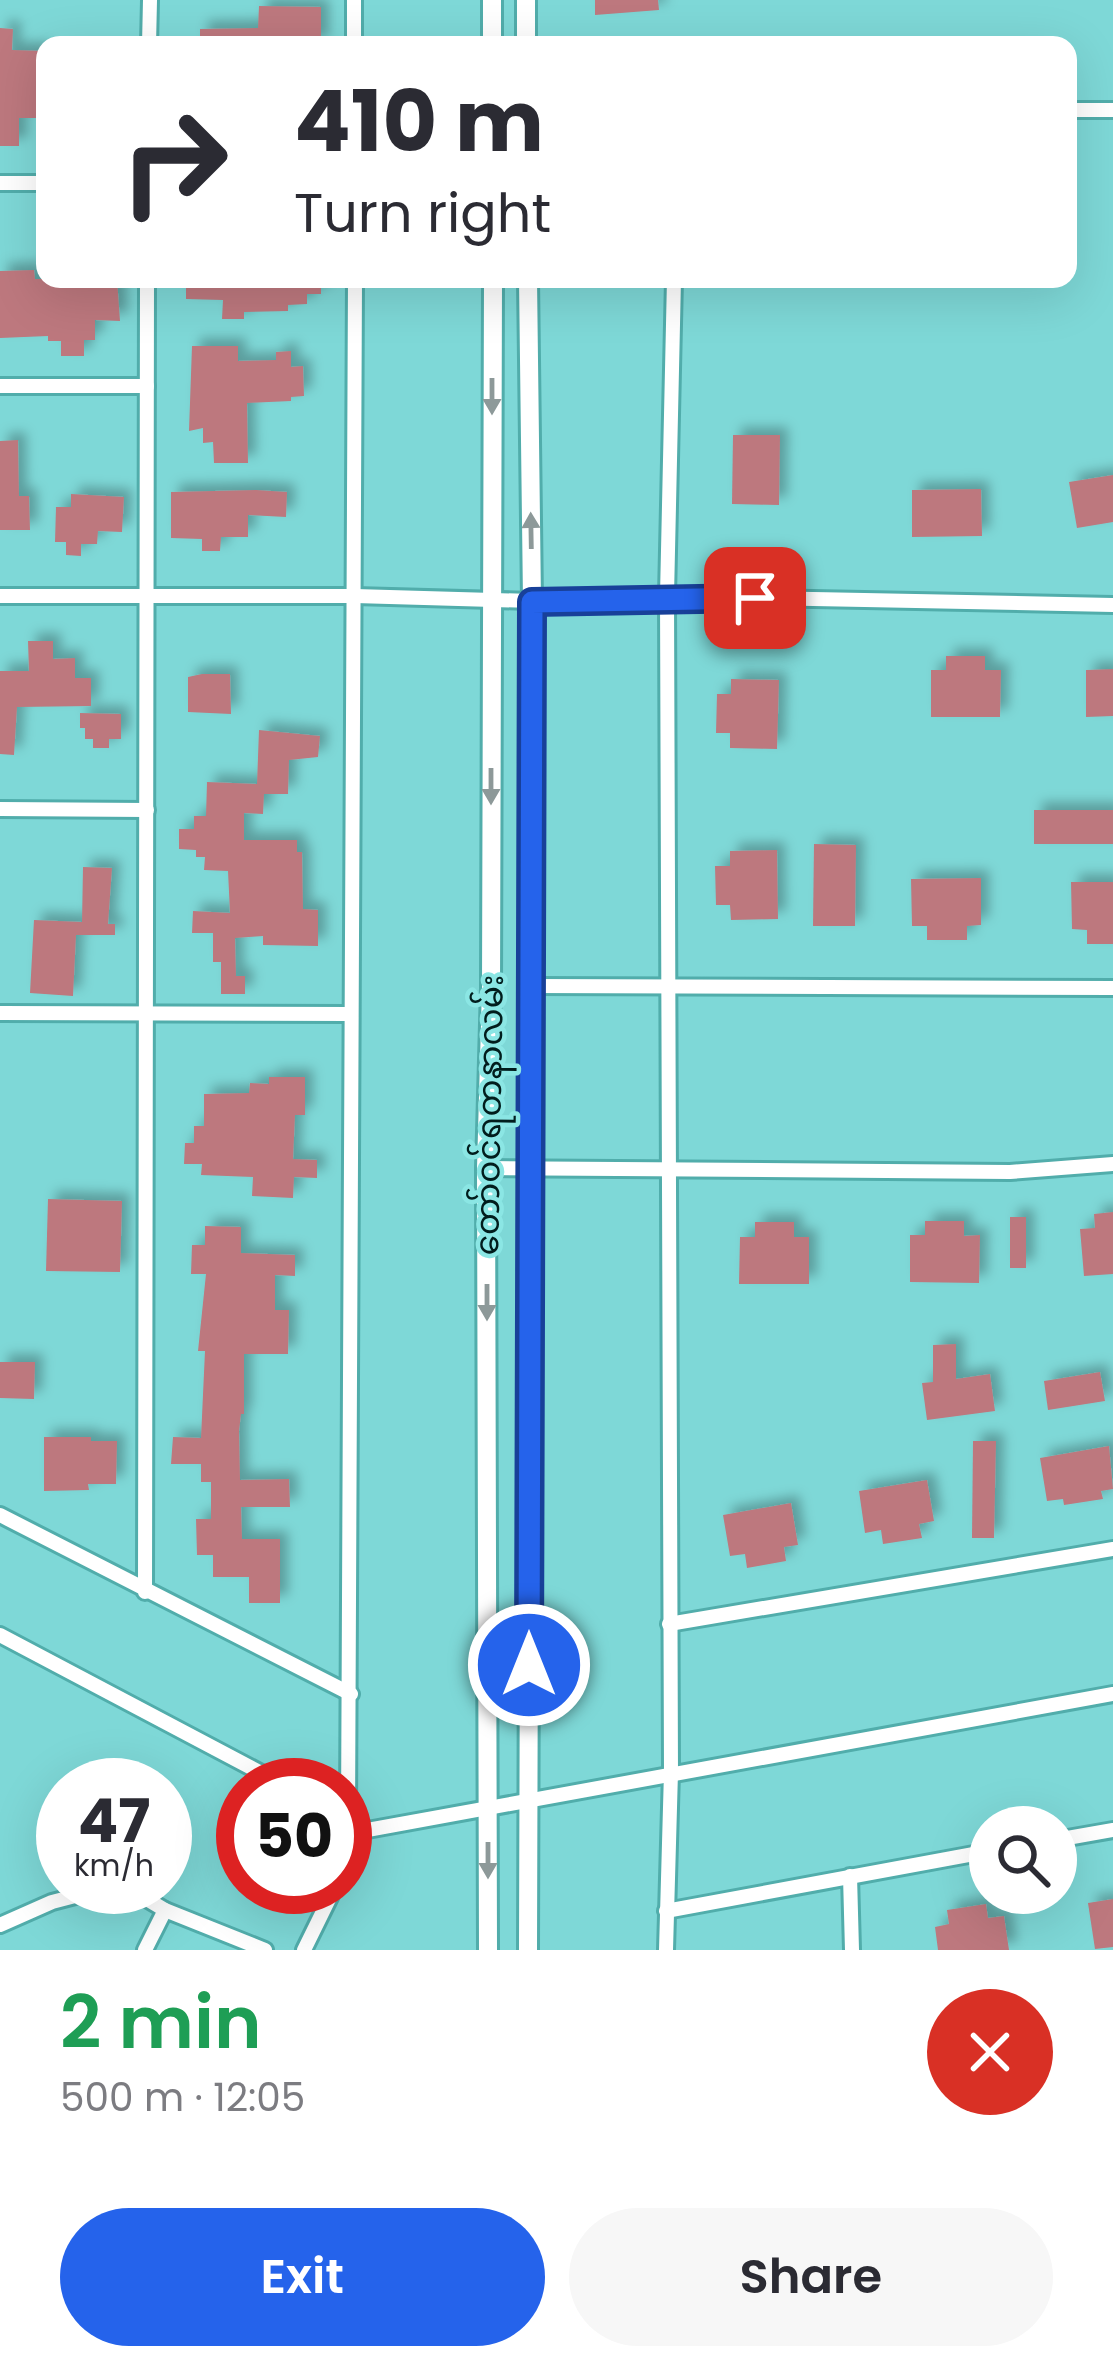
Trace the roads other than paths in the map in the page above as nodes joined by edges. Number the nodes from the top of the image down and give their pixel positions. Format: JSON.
{"nodes":[{"id":1,"x":149,"y":0,"type":"edge"},
{"id":2,"x":354,"y":0,"type":"edge"},
{"id":3,"x":492,"y":0,"type":"edge"},
{"id":4,"x":526,"y":0,"type":"edge"},
{"id":5,"x":149,"y":36,"type":"edge"},
{"id":6,"x":354,"y":36,"type":"edge"},
{"id":7,"x":493,"y":36,"type":"edge"},
{"id":8,"x":526,"y":36,"type":"edge"},
{"id":9,"x":1077,"y":110,"type":"edge"},
{"id":10,"x":1113,"y":110,"type":"edge"},
{"id":11,"x":0,"y":183,"type":"edge"},
{"id":12,"x":36,"y":183,"type":"edge"},
{"id":13,"x":147,"y":288,"type":"edge"},
{"id":14,"x":355,"y":288,"type":"edge"},
{"id":15,"x":493,"y":288,"type":"edge"},
{"id":16,"x":528,"y":288,"type":"edge"},
{"id":17,"x":674,"y":288,"type":"edge"},
{"id":18,"x":0,"y":386,"type":"edge"},
{"id":19,"x":147,"y":386,"type":"junction"},
{"id":20,"x":0,"y":596,"type":"edge"},
{"id":21,"x":355,"y":596,"type":"junction"},
{"id":22,"x":667,"y":596,"type":"junction"},
{"id":23,"x":146,"y":598,"type":"junction"},
{"id":24,"x":492,"y":599,"type":"junction"},
{"id":25,"x":532,"y":602,"type":"junction"},
{"id":26,"x":1113,"y":605,"type":"edge"},
{"id":27,"x":0,"y":809,"type":"edge"},
{"id":28,"x":147,"y":810,"type":"junction"},
{"id":29,"x":531,"y":986,"type":"junction"},
{"id":30,"x":1113,"y":988,"type":"edge"},
{"id":31,"x":670,"y":989,"type":"junction"},
{"id":32,"x":0,"y":1013,"type":"edge"},
{"id":33,"x":143,"y":1014,"type":"junction"},
{"id":34,"x":349,"y":1014,"type":"junction"},
{"id":35,"x":1113,"y":1164,"type":"edge"},
{"id":36,"x":668,"y":1167,"type":"junction"},
{"id":37,"x":486,"y":1168,"type":"junction"},
{"id":38,"x":528,"y":1168,"type":"junction"},
{"id":39,"x":0,"y":1515,"type":"edge"},
{"id":40,"x":1113,"y":1549,"type":"edge"},
{"id":41,"x":145,"y":1592,"type":"junction"},
{"id":42,"x":668,"y":1624,"type":"junction"},
{"id":43,"x":0,"y":1634,"type":"edge"},
{"id":44,"x":351,"y":1694,"type":"junction"},
{"id":45,"x":1113,"y":1694,"type":"edge"},
{"id":46,"x":233,"y":1758,"type":"edge"},
{"id":47,"x":348,"y":1758,"type":"edge"},
{"id":48,"x":671,"y":1772,"type":"junction"},
{"id":49,"x":529,"y":1800,"type":"junction"},
{"id":50,"x":488,"y":1809,"type":"junction"},
{"id":51,"x":372,"y":1829,"type":"edge"},
{"id":52,"x":1113,"y":1830,"type":"edge"},
{"id":53,"x":1077,"y":1836,"type":"edge"},
{"id":54,"x":969,"y":1855,"type":"edge"},
{"id":55,"x":850,"y":1876,"type":"junction"},
{"id":56,"x":36,"y":1909,"type":"edge"},
{"id":57,"x":666,"y":1911,"type":"junction"},
{"id":58,"x":163,"y":1914,"type":"edge"},
{"id":59,"x":175,"y":1914,"type":"edge"},
{"id":60,"x":321,"y":1914,"type":"edge"},
{"id":61,"x":0,"y":1924,"type":"edge"},
{"id":62,"x":145,"y":1950,"type":"edge"},
{"id":63,"x":266,"y":1950,"type":"edge"},
{"id":64,"x":304,"y":1950,"type":"edge"},
{"id":65,"x":488,"y":1950,"type":"edge"},
{"id":66,"x":528,"y":1950,"type":"edge"},
{"id":67,"x":666,"y":1950,"type":"edge"},
{"id":68,"x":852,"y":1950,"type":"edge"}],
"edges":[{"from":1,"to":5,"type":"street"},
{"from":2,"to":6,"type":"street"},
{"from":3,"to":7,"type":"main road"},
{"from":4,"to":8,"type":"main road"},
{"from":9,"to":10,"type":"street"},
{"from":11,"to":12,"type":"street"},
{"from":13,"to":19,"type":"street"},
{"from":14,"to":21,"type":"street"},
{"from":15,"to":24,"type":"main road","name":"တော်ဝင်ရတနာလမ်း","one_way":true},
{"from":25,"to":16,"type":"main road","name":"တော်ဝင်ရတနာလမ်း","one_way":true},
{"from":17,"to":22,"type":"street"},
{"from":18,"to":19,"type":"street"},
{"from":19,"to":23,"type":"street"},
{"from":20,"to":23,"type":"street"},
{"from":21,"to":23,"type":"street"},
{"from":21,"to":24,"type":"street"},
{"from":21,"to":34,"type":"street"},
{"from":22,"to":25,"type":"street"},
{"from":22,"to":26,"type":"street"},
{"from":22,"to":31,"type":"street"},
{"from":23,"to":28,"type":"street"},
{"from":24,"to":25,"type":"street"},
{"from":24,"to":37,"type":"main road","name":"တော်ဝင်ရတနာလမ်း","one_way":true},
{"from":25,"to":29,"type":"main road","name":"တော်ဝင်ရတနာလမ်း"},
{"from":27,"to":28,"type":"street"},
{"from":28,"to":33,"type":"street"},
{"from":29,"to":31,"type":"street"},
{"from":29,"to":38,"type":"main road","name":"တော်ဝင်ရတနာလမ်း"},
{"from":30,"to":31,"type":"street"},
{"from":31,"to":36,"type":"street"},
{"from":32,"to":33,"type":"street"},
{"from":33,"to":34,"type":"street"},
{"from":33,"to":41,"type":"street"},
{"from":34,"to":44,"type":"street"},
{"from":35,"to":36,"type":"street"},
{"from":36,"to":38,"type":"street"},
{"from":36,"to":42,"type":"street"},
{"from":37,"to":38,"type":"street"},
{"from":37,"to":50,"type":"main road","name":"တော်ဝင်ရတနာလမ်း","one_way":true},
{"from":38,"to":49,"type":"main road","name":"တော်ဝင်ရတနာလမ်း"},
{"from":39,"to":41,"type":"street"},
{"from":40,"to":42,"type":"street"},
{"from":41,"to":44,"type":"street"},
{"from":42,"to":48,"type":"street"},
{"from":43,"to":46,"type":"street"},
{"from":44,"to":47,"type":"street"},
{"from":45,"to":48,"type":"street"},
{"from":48,"to":49,"type":"street"},
{"from":48,"to":57,"type":"street"},
{"from":49,"to":50,"type":"street"},
{"from":49,"to":66,"type":"main road","name":"တော်ဝင်ရတနာလမ်း"},
{"from":50,"to":51,"type":"street"},
{"from":50,"to":65,"type":"main road","name":"တော်ဝင်ရတနာလမ်း","one_way":true},
{"from":52,"to":53,"type":"street"},
{"from":54,"to":55,"type":"street"},
{"from":55,"to":57,"type":"street"},
{"from":55,"to":68,"type":"street"},
{"from":56,"to":61,"type":"street"},
{"from":57,"to":67,"type":"street"},
{"from":58,"to":62,"type":"street"},
{"from":59,"to":63,"type":"street"},
{"from":60,"to":64,"type":"street"}]}
